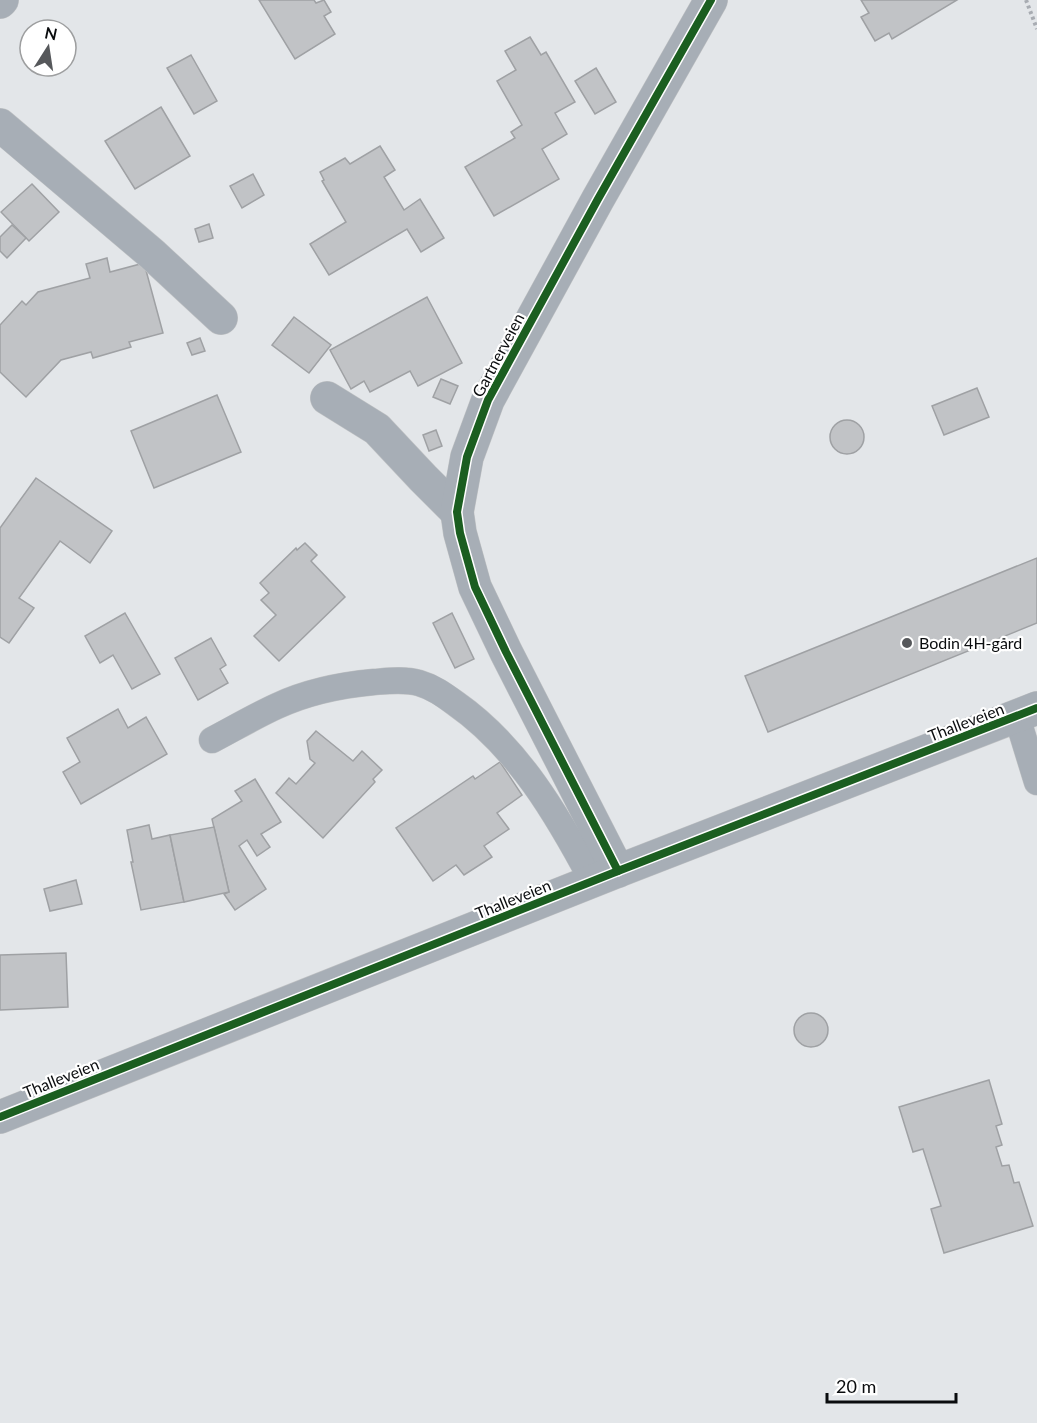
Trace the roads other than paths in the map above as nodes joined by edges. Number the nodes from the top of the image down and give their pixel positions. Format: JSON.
{"nodes":[{"id":1,"x":711,"y":0,"type":"edge"},
{"id":2,"x":0,"y":125,"type":"edge"},
{"id":3,"x":221,"y":318,"type":"dead end"},
{"id":4,"x":327,"y":398,"type":"dead end"},
{"id":5,"x":457,"y":512,"type":"junction"},
{"id":6,"x":1027,"y":712,"type":"edge"},
{"id":7,"x":212,"y":740,"type":"dead end"},
{"id":8,"x":1037,"y":782,"type":"edge"},
{"id":9,"x":606,"y":877,"type":"junction"},
{"id":10,"x":0,"y":1117,"type":"edge"}],
"edges":[{"from":1,"to":5,"type":"street","name":"Gartnerveien"},
{"from":2,"to":3,"type":"street"},
{"from":4,"to":5,"type":"street"},
{"from":5,"to":9,"type":"street","name":"Gartnerveien"},
{"from":6,"to":8,"type":"lane"},
{"from":6,"to":9,"type":"street","name":"Thalleveien"},
{"from":7,"to":9,"type":"lane"},
{"from":9,"to":10,"type":"street","name":"Thalleveien"}]}
